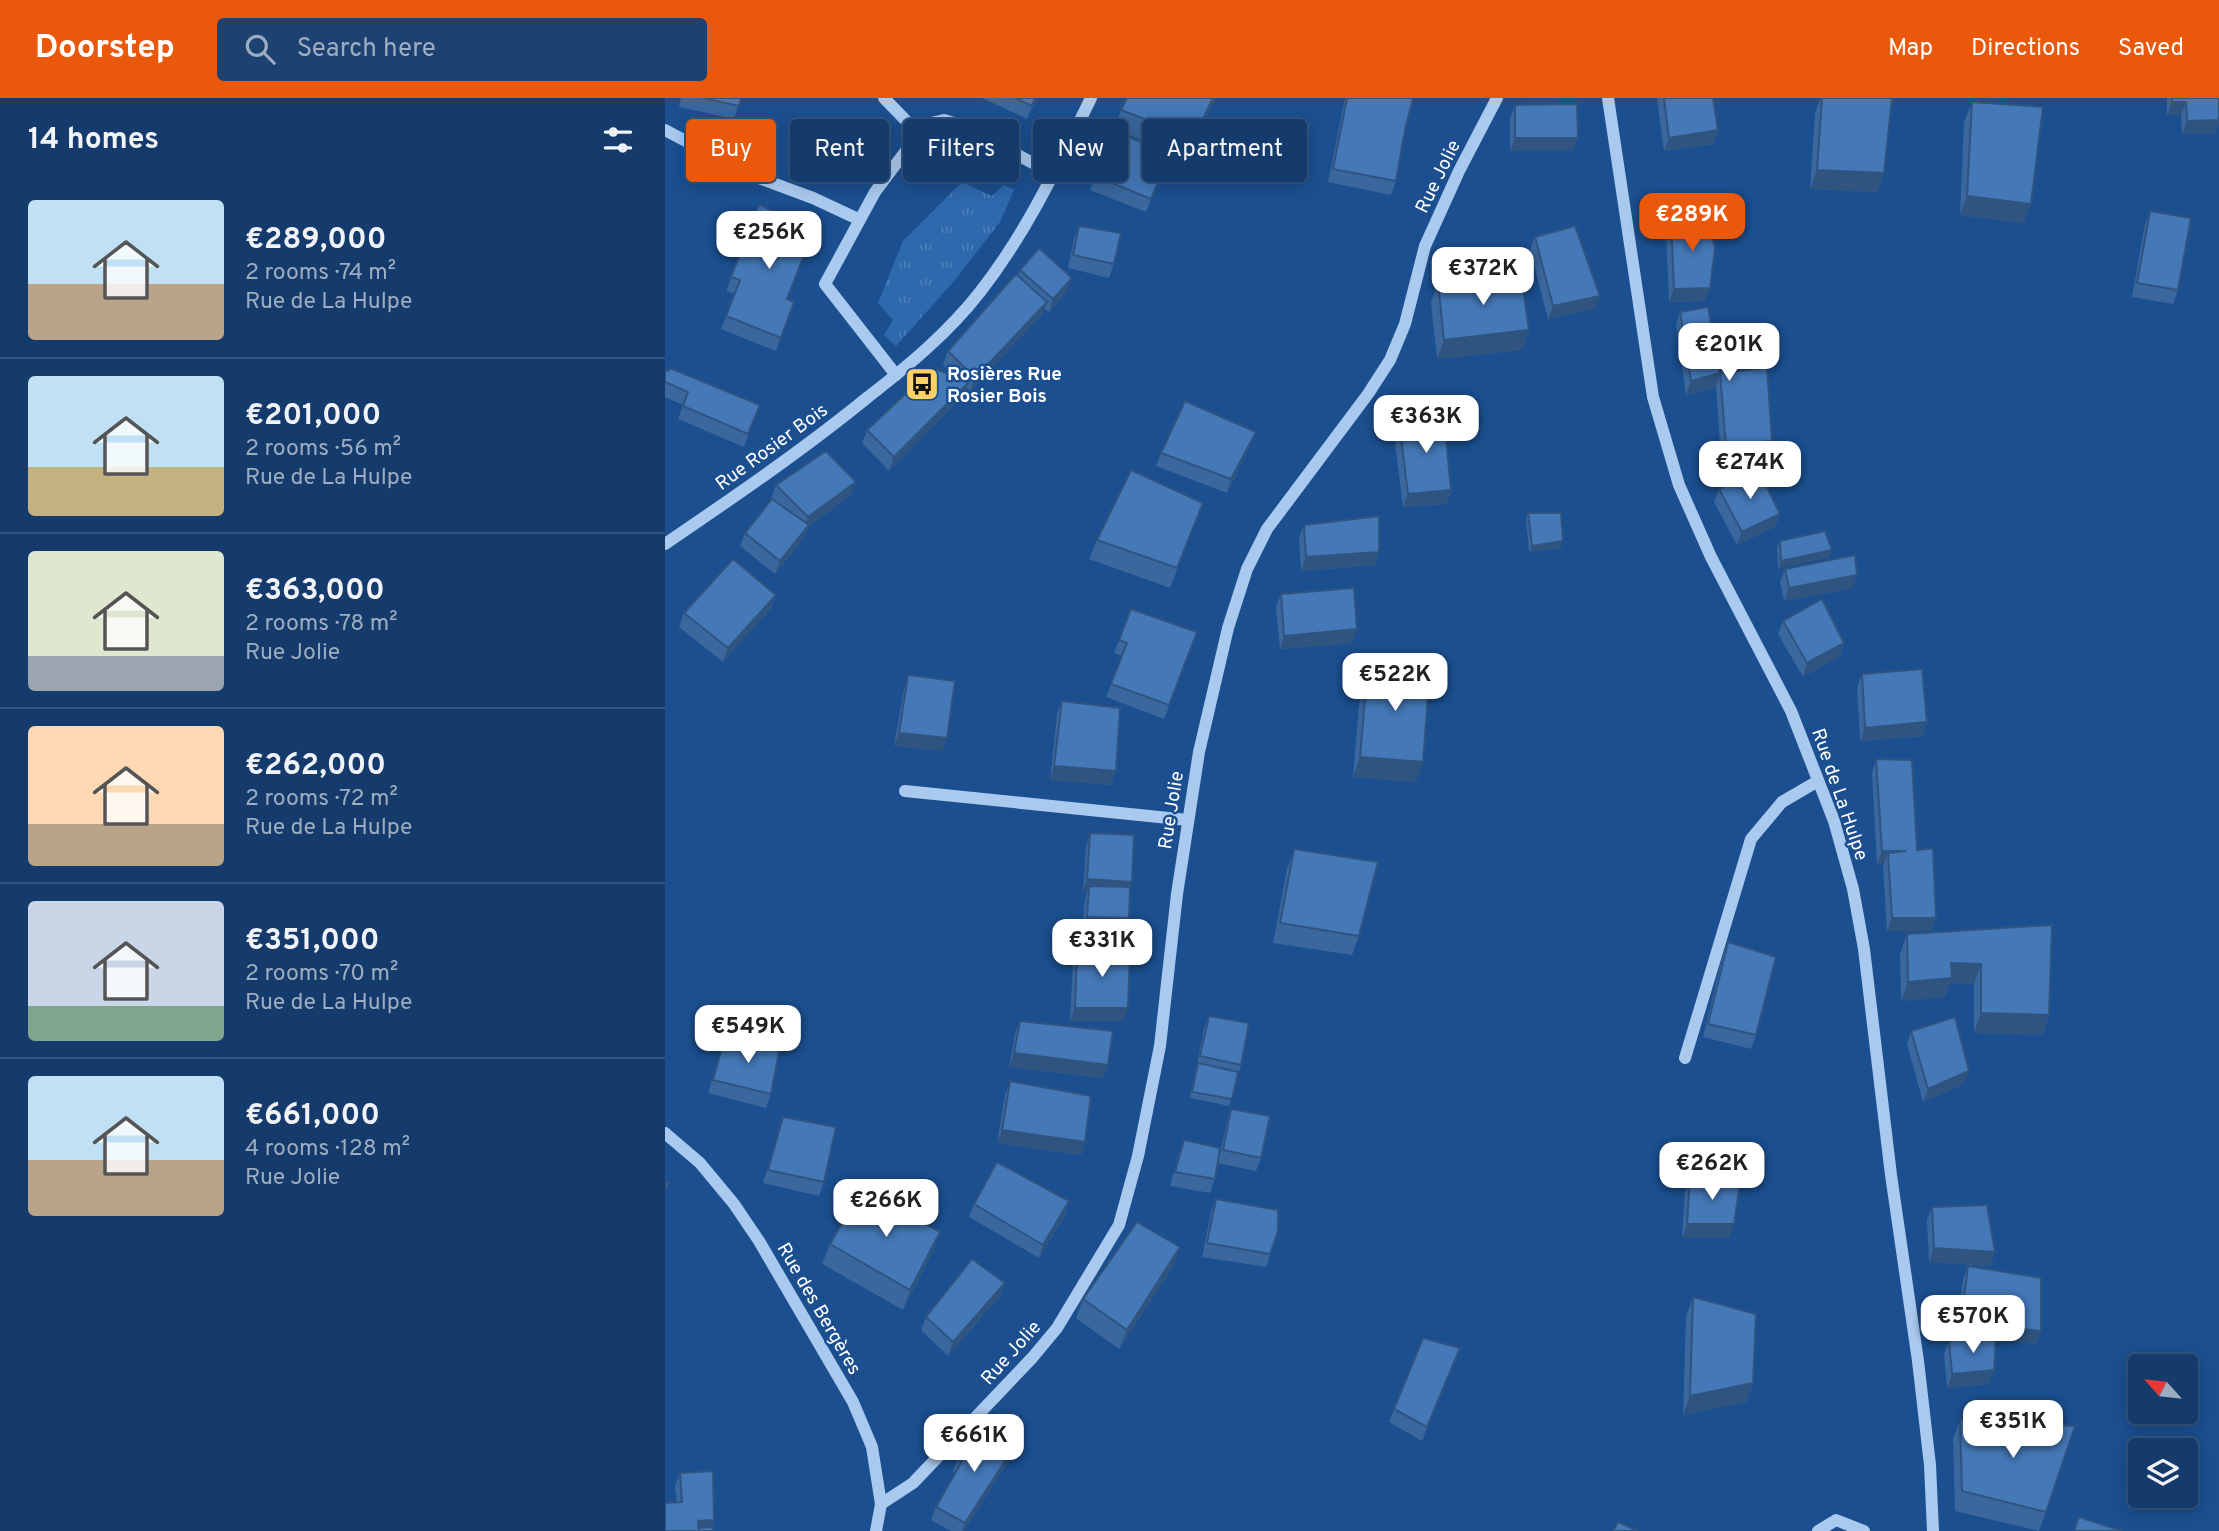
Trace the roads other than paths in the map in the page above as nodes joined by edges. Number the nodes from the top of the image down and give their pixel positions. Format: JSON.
{"nodes":[{"id":1,"x":884,"y":98,"type":"edge"},
{"id":2,"x":1091,"y":98,"type":"edge"},
{"id":3,"x":1497,"y":98,"type":"edge"},
{"id":4,"x":1608,"y":98,"type":"edge"},
{"id":5,"x":904,"y":119,"type":"edge"},
{"id":6,"x":1080,"y":119,"type":"edge"},
{"id":7,"x":665,"y":130,"type":"edge"},
{"id":8,"x":903,"y":155,"type":"edge"},
{"id":9,"x":1049,"y":182,"type":"edge"},
{"id":10,"x":858,"y":219,"type":"junction"},
{"id":11,"x":897,"y":375,"type":"junction"},
{"id":12,"x":665,"y":544,"type":"edge"},
{"id":13,"x":1818,"y":781,"type":"junction"},
{"id":14,"x":905,"y":791,"type":"dead end"},
{"id":15,"x":1188,"y":820,"type":"junction"},
{"id":16,"x":1685,"y":1058,"type":"dead end"},
{"id":17,"x":665,"y":1133,"type":"edge"},
{"id":18,"x":881,"y":1504,"type":"junction"},
{"id":19,"x":876,"y":1531,"type":"edge"},
{"id":20,"x":1818,"y":1531,"type":"edge"},
{"id":21,"x":1864,"y":1531,"type":"edge"},
{"id":22,"x":1933,"y":1531,"type":"edge"}],
"edges":[{"from":1,"to":5,"type":"street"},
{"from":2,"to":6,"type":"street","name":"Rue Rosier Bois"},
{"from":3,"to":15,"type":"street","name":"Rue Jolie"},
{"from":4,"to":13,"type":"street","name":"Rue de La Hulpe"},
{"from":7,"to":10,"type":"street"},
{"from":8,"to":10,"type":"street"},
{"from":9,"to":11,"type":"street","name":"Rue Rosier Bois"},
{"from":10,"to":11,"type":"street"},
{"from":11,"to":12,"type":"street","name":"Rue Rosier Bois"},
{"from":13,"to":16,"type":"street"},
{"from":13,"to":22,"type":"street","name":"Rue de La Hulpe"},
{"from":14,"to":15,"type":"street"},
{"from":15,"to":18,"type":"street","name":"Rue Jolie"},
{"from":17,"to":18,"type":"street","name":"Rue des Bergères"},
{"from":18,"to":19,"type":"street","name":"Rue des Bergères"},
{"from":20,"to":21,"type":"street"}]}
